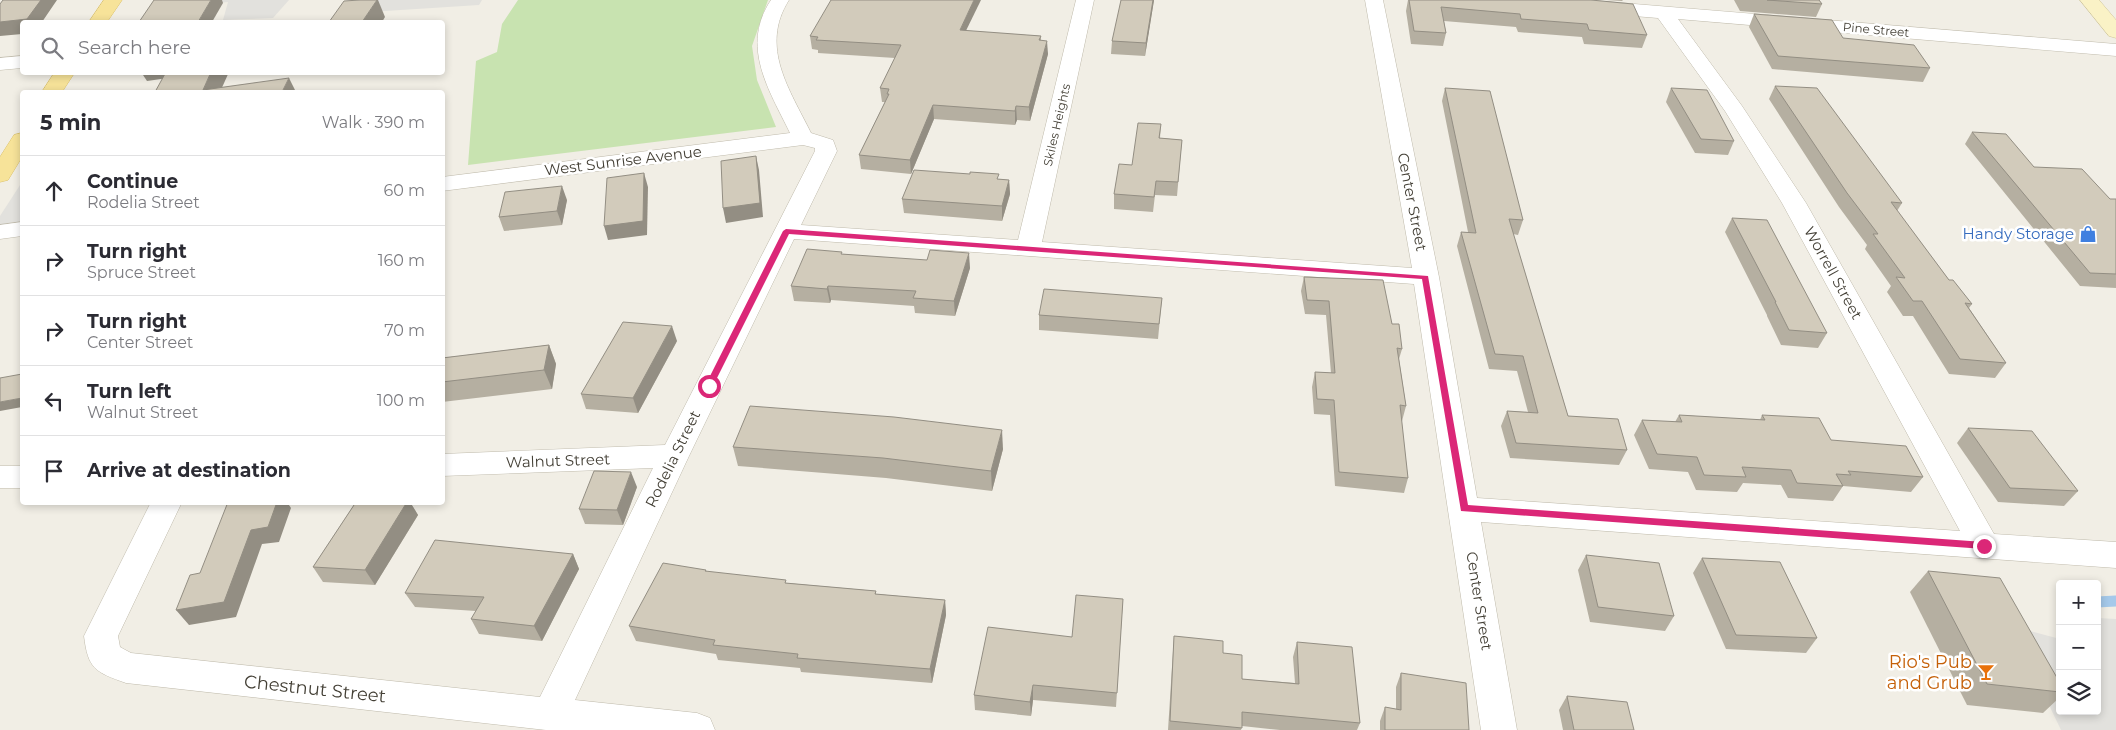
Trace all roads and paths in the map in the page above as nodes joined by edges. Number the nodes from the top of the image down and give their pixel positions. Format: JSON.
{"nodes":[{"id":1,"x":113,"y":0,"type":"edge"},
{"id":2,"x":780,"y":0,"type":"edge"},
{"id":3,"x":1085,"y":0,"type":"edge"},
{"id":4,"x":1374,"y":0,"type":"edge"},
{"id":5,"x":2089,"y":0,"type":"edge"},
{"id":6,"x":1585,"y":6,"type":"edge"},
{"id":7,"x":1663,"y":12,"type":"junction"},
{"id":8,"x":99,"y":20,"type":"edge"},
{"id":9,"x":2116,"y":32,"type":"edge"},
{"id":10,"x":2116,"y":50,"type":"edge"},
{"id":11,"x":20,"y":62,"type":"edge"},
{"id":12,"x":0,"y":64,"type":"edge"},
{"id":13,"x":63,"y":75,"type":"edge"},
{"id":14,"x":53,"y":90,"type":"edge"},
{"id":15,"x":803,"y":138,"type":"junction"},
{"id":16,"x":20,"y":143,"type":"edge"},
{"id":17,"x":0,"y":175,"type":"edge"},
{"id":18,"x":445,"y":184,"type":"edge"},
{"id":19,"x":20,"y":229,"type":"edge"},
{"id":20,"x":786,"y":231,"type":"junction"},
{"id":21,"x":0,"y":232,"type":"edge"},
{"id":22,"x":1028,"y":249,"type":"junction"},
{"id":23,"x":1426,"y":277,"type":"junction"},
{"id":24,"x":674,"y":456,"type":"junction"},
{"id":25,"x":445,"y":465,"type":"edge"},
{"id":26,"x":20,"y":477,"type":"edge"},
{"id":27,"x":0,"y":478,"type":"edge"},
{"id":28,"x":166,"y":505,"type":"edge"},
{"id":29,"x":1464,"y":508,"type":"junction"},
{"id":30,"x":1984,"y":546,"type":"junction"},
{"id":31,"x":2116,"y":555,"type":"edge"},
{"id":32,"x":550,"y":714,"type":"junction"},
{"id":33,"x":697,"y":730,"type":"edge"},
{"id":34,"x":1499,"y":730,"type":"edge"}],
"edges":[{"from":1,"to":8,"type":"main road"},
{"from":2,"to":15,"type":"street"},
{"from":3,"to":22,"type":"street","name":"Skiles Heights"},
{"from":4,"to":23,"type":"street","name":"Center Street"},
{"from":5,"to":9,"type":"street"},
{"from":6,"to":7,"type":"street","name":"Pine Street"},
{"from":7,"to":10,"type":"street","name":"Pine Street"},
{"from":7,"to":30,"type":"street","name":"Worrell Street"},
{"from":11,"to":12,"type":"street"},
{"from":13,"to":14,"type":"main road"},
{"from":15,"to":18,"type":"street","name":"West Sunrise Avenue"},
{"from":15,"to":20,"type":"street","name":"Rodelia Street"},
{"from":16,"to":17,"type":"main road"},
{"from":19,"to":21,"type":"street"},
{"from":20,"to":22,"type":"street"},
{"from":20,"to":24,"type":"street","name":"Rodelia Street"},
{"from":22,"to":23,"type":"street"},
{"from":23,"to":29,"type":"street","name":"Center Street"},
{"from":24,"to":25,"type":"street","name":"Walnut Street"},
{"from":24,"to":32,"type":"street","name":"Rodelia Street"},
{"from":26,"to":27,"type":"street"},
{"from":28,"to":32,"type":"street","name":"Chestnut Street"},
{"from":29,"to":30,"type":"street"},
{"from":29,"to":34,"type":"street","name":"Center Street"},
{"from":30,"to":31,"type":"street"},
{"from":32,"to":33,"type":"street","name":"Chestnut Street"}]}
